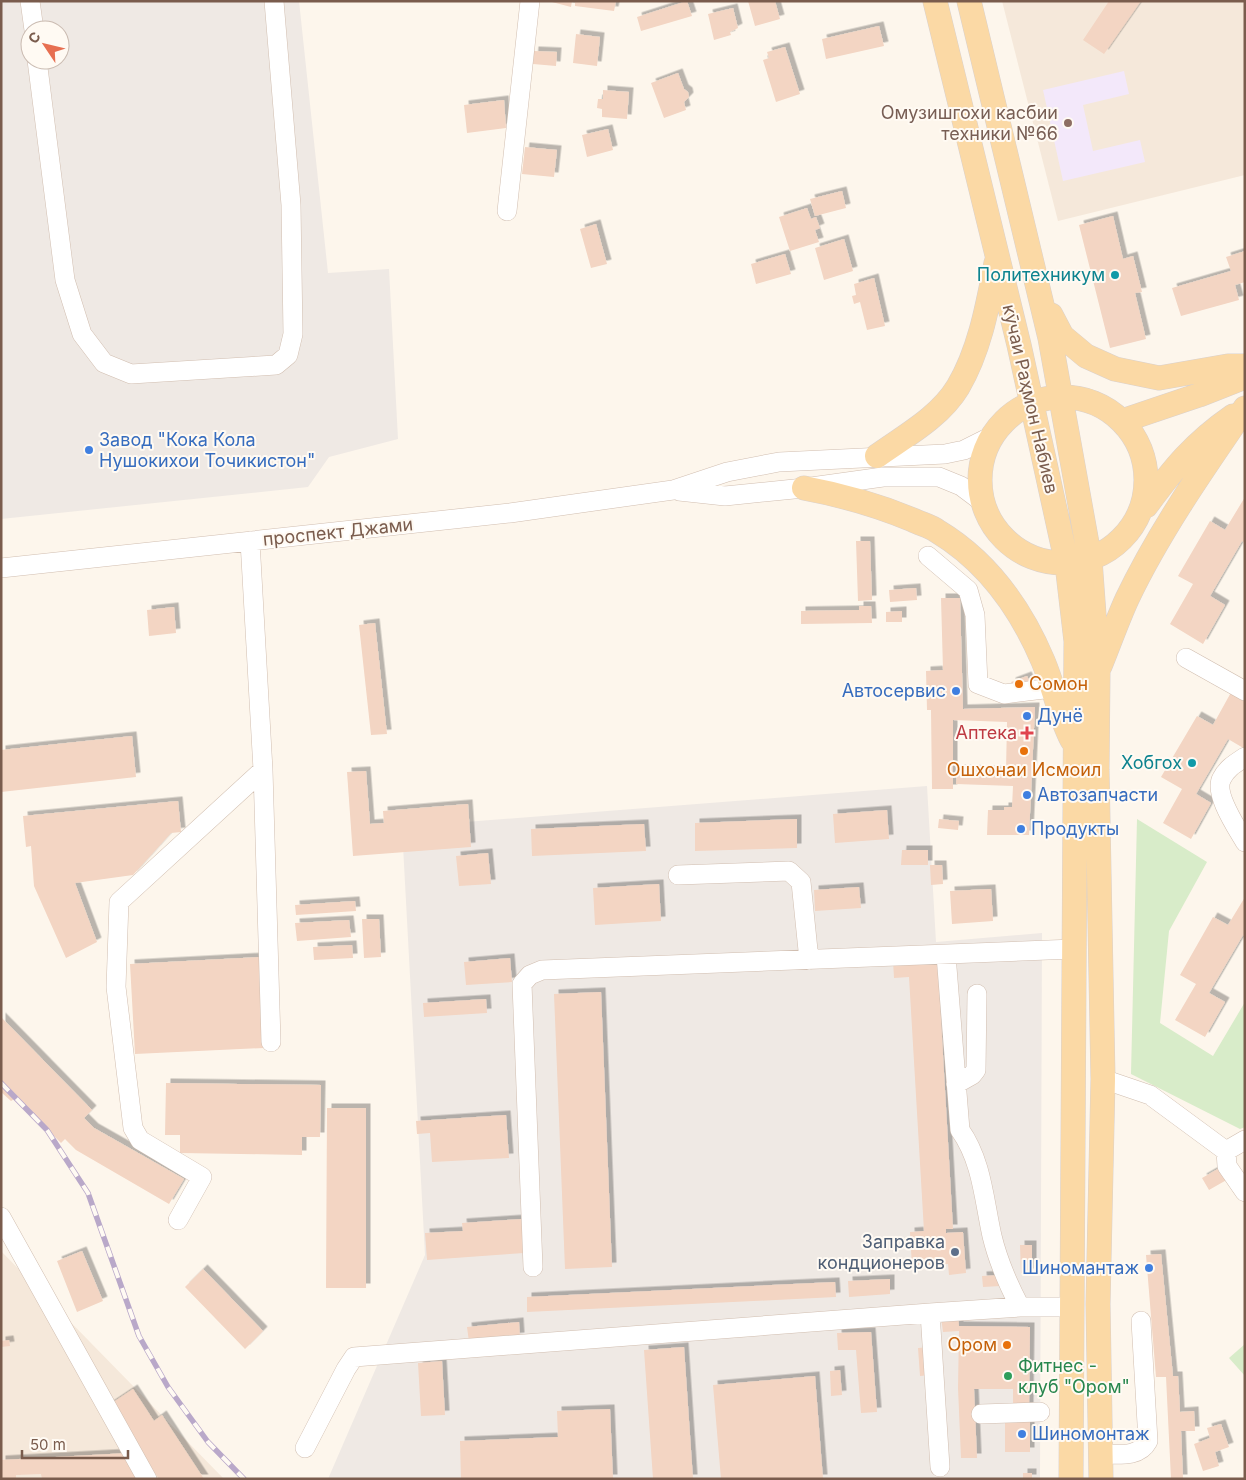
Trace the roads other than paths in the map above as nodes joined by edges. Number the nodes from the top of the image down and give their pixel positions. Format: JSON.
{"nodes":[{"id":1,"x":30,"y":1,"type":"edge"},
{"id":2,"x":274,"y":1,"type":"edge"},
{"id":3,"x":530,"y":1,"type":"edge"},
{"id":4,"x":935,"y":1,"type":"edge"},
{"id":5,"x":969,"y":1,"type":"edge"},
{"id":6,"x":33,"y":20,"type":"edge"},
{"id":7,"x":38,"y":70,"type":"edge"},
{"id":8,"x":996,"y":114,"type":"junction"},
{"id":9,"x":964,"y":120,"type":"junction"},
{"id":10,"x":507,"y":211,"type":"dead end"},
{"id":11,"x":997,"y":256,"type":"junction"},
{"id":12,"x":1039,"y":294,"type":"junction"},
{"id":13,"x":1245,"y":366,"type":"edge"},
{"id":14,"x":1245,"y":376,"type":"edge"},
{"id":15,"x":1060,"y":395,"type":"junction"},
{"id":16,"x":1031,"y":402,"type":"junction"},
{"id":17,"x":1245,"y":408,"type":"edge"},
{"id":18,"x":1122,"y":421,"type":"junction"},
{"id":19,"x":990,"y":437,"type":"junction"},
{"id":20,"x":877,"y":456,"type":"junction"},
{"id":21,"x":804,"y":488,"type":"junction"},
{"id":22,"x":673,"y":490,"type":"junction"},
{"id":23,"x":981,"y":501,"type":"junction"},
{"id":24,"x":1141,"y":514,"type":"junction"},
{"id":25,"x":250,"y":541,"type":"junction"},
{"id":26,"x":928,"y":556,"type":"dead end"},
{"id":27,"x":1090,"y":560,"type":"junction"},
{"id":28,"x":1067,"y":564,"type":"junction"},
{"id":29,"x":1,"y":568,"type":"edge"},
{"id":30,"x":1186,"y":658,"type":"dead end"},
{"id":31,"x":1098,"y":670,"type":"junction"},
{"id":32,"x":1052,"y":688,"type":"junction"},
{"id":33,"x":1245,"y":691,"type":"edge"},
{"id":34,"x":1245,"y":757,"type":"edge"},
{"id":35,"x":1083,"y":763,"type":"junction"},
{"id":36,"x":263,"y":770,"type":"junction"},
{"id":37,"x":1245,"y":842,"type":"edge"},
{"id":38,"x":678,"y":875,"type":"dead end"},
{"id":39,"x":1074,"y":949,"type":"junction"},
{"id":40,"x":946,"y":955,"type":"junction"},
{"id":41,"x":809,"y":960,"type":"junction"},
{"id":42,"x":977,"y":994,"type":"dead end"},
{"id":43,"x":271,"y":1042,"type":"dead end"},
{"id":44,"x":1103,"y":1079,"type":"junction"},
{"id":45,"x":956,"y":1084,"type":"junction"},
{"id":46,"x":1245,"y":1140,"type":"edge"},
{"id":47,"x":1226,"y":1151,"type":"junction"},
{"id":48,"x":1245,"y":1192,"type":"edge"},
{"id":49,"x":1,"y":1217,"type":"edge"},
{"id":50,"x":178,"y":1220,"type":"dead end"},
{"id":51,"x":533,"y":1267,"type":"dead end"},
{"id":52,"x":1020,"y":1307,"type":"junction"},
{"id":53,"x":1073,"y":1307,"type":"junction"},
{"id":54,"x":930,"y":1313,"type":"junction"},
{"id":55,"x":1141,"y":1321,"type":"dead end"},
{"id":56,"x":1040,"y":1412,"type":"dead end"},
{"id":57,"x":981,"y":1414,"type":"dead end"},
{"id":58,"x":305,"y":1448,"type":"dead end"},
{"id":59,"x":1100,"y":1454,"type":"junction"},
{"id":60,"x":940,"y":1467,"type":"dead end"},
{"id":61,"x":147,"y":1479,"type":"edge"},
{"id":62,"x":1071,"y":1479,"type":"edge"},
{"id":63,"x":1101,"y":1479,"type":"edge"}],
"edges":[{"from":1,"to":6,"type":"street"},
{"from":2,"to":7,"type":"street"},
{"from":3,"to":10,"type":"street"},
{"from":4,"to":9,"type":"main road","name":"кӯчаи Раҳмон Набиев"},
{"from":5,"to":8,"type":"main road","name":"кӯчаи Раҳмон Набиев"},
{"from":8,"to":9,"type":"main road"},
{"from":8,"to":12,"type":"main road","name":"кӯчаи Раҳмон Набиев"},
{"from":9,"to":11,"type":"main road","name":"кӯчаи Раҳмон Набиев"},
{"from":11,"to":16,"type":"main road","name":"кӯчаи Раҳмон Набиев"},
{"from":11,"to":20,"type":"main road"},
{"from":12,"to":13,"type":"main road"},
{"from":12,"to":15,"type":"main road","name":"кӯчаи Раҳмон Набиев"},
{"from":14,"to":18,"type":"main road"},
{"from":15,"to":16,"type":"main road"},
{"from":15,"to":18,"type":"main road"},
{"from":15,"to":27,"type":"main road","name":"кӯчаи Раҳмон Набиев"},
{"from":16,"to":19,"type":"main road"},
{"from":16,"to":28,"type":"main road","name":"кӯчаи Раҳмон Набиев"},
{"from":17,"to":24,"type":"main road"},
{"from":17,"to":31,"type":"main road"},
{"from":18,"to":24,"type":"main road"},
{"from":19,"to":20,"type":"street"},
{"from":19,"to":23,"type":"main road"},
{"from":20,"to":22,"type":"street"},
{"from":21,"to":22,"type":"street"},
{"from":21,"to":23,"type":"street"},
{"from":21,"to":32,"type":"main road"},
{"from":22,"to":25,"type":"street","name":"проспект Джами"},
{"from":23,"to":28,"type":"main road"},
{"from":24,"to":27,"type":"main road"},
{"from":25,"to":29,"type":"street","name":"проспект Джами"},
{"from":25,"to":36,"type":"street"},
{"from":26,"to":32,"type":"street"},
{"from":27,"to":28,"type":"main road"},
{"from":27,"to":31,"type":"main road","name":"кӯчаи Раҳмон Набиев"},
{"from":28,"to":35,"type":"main road","name":"кӯчаи Раҳмон Набиев"},
{"from":30,"to":33,"type":"street"},
{"from":31,"to":35,"type":"main road","name":"кӯчаи Раҳмон Набиев"},
{"from":32,"to":35,"type":"main road"},
{"from":34,"to":37,"type":"street"},
{"from":35,"to":39,"type":"main road"},
{"from":35,"to":44,"type":"main road"},
{"from":36,"to":43,"type":"street"},
{"from":36,"to":50,"type":"street"},
{"from":38,"to":41,"type":"street"},
{"from":39,"to":40,"type":"street"},
{"from":39,"to":53,"type":"main road"},
{"from":40,"to":41,"type":"street"},
{"from":40,"to":45,"type":"street"},
{"from":41,"to":51,"type":"street"},
{"from":42,"to":45,"type":"street"},
{"from":44,"to":47,"type":"street"},
{"from":44,"to":59,"type":"main road"},
{"from":45,"to":52,"type":"street"},
{"from":46,"to":47,"type":"street"},
{"from":47,"to":48,"type":"street"},
{"from":49,"to":61,"type":"street"},
{"from":52,"to":53,"type":"street"},
{"from":52,"to":54,"type":"street"},
{"from":53,"to":62,"type":"main road"},
{"from":54,"to":58,"type":"street"},
{"from":54,"to":60,"type":"street"},
{"from":55,"to":59,"type":"street"},
{"from":56,"to":57,"type":"street"},
{"from":59,"to":63,"type":"main road"}]}
